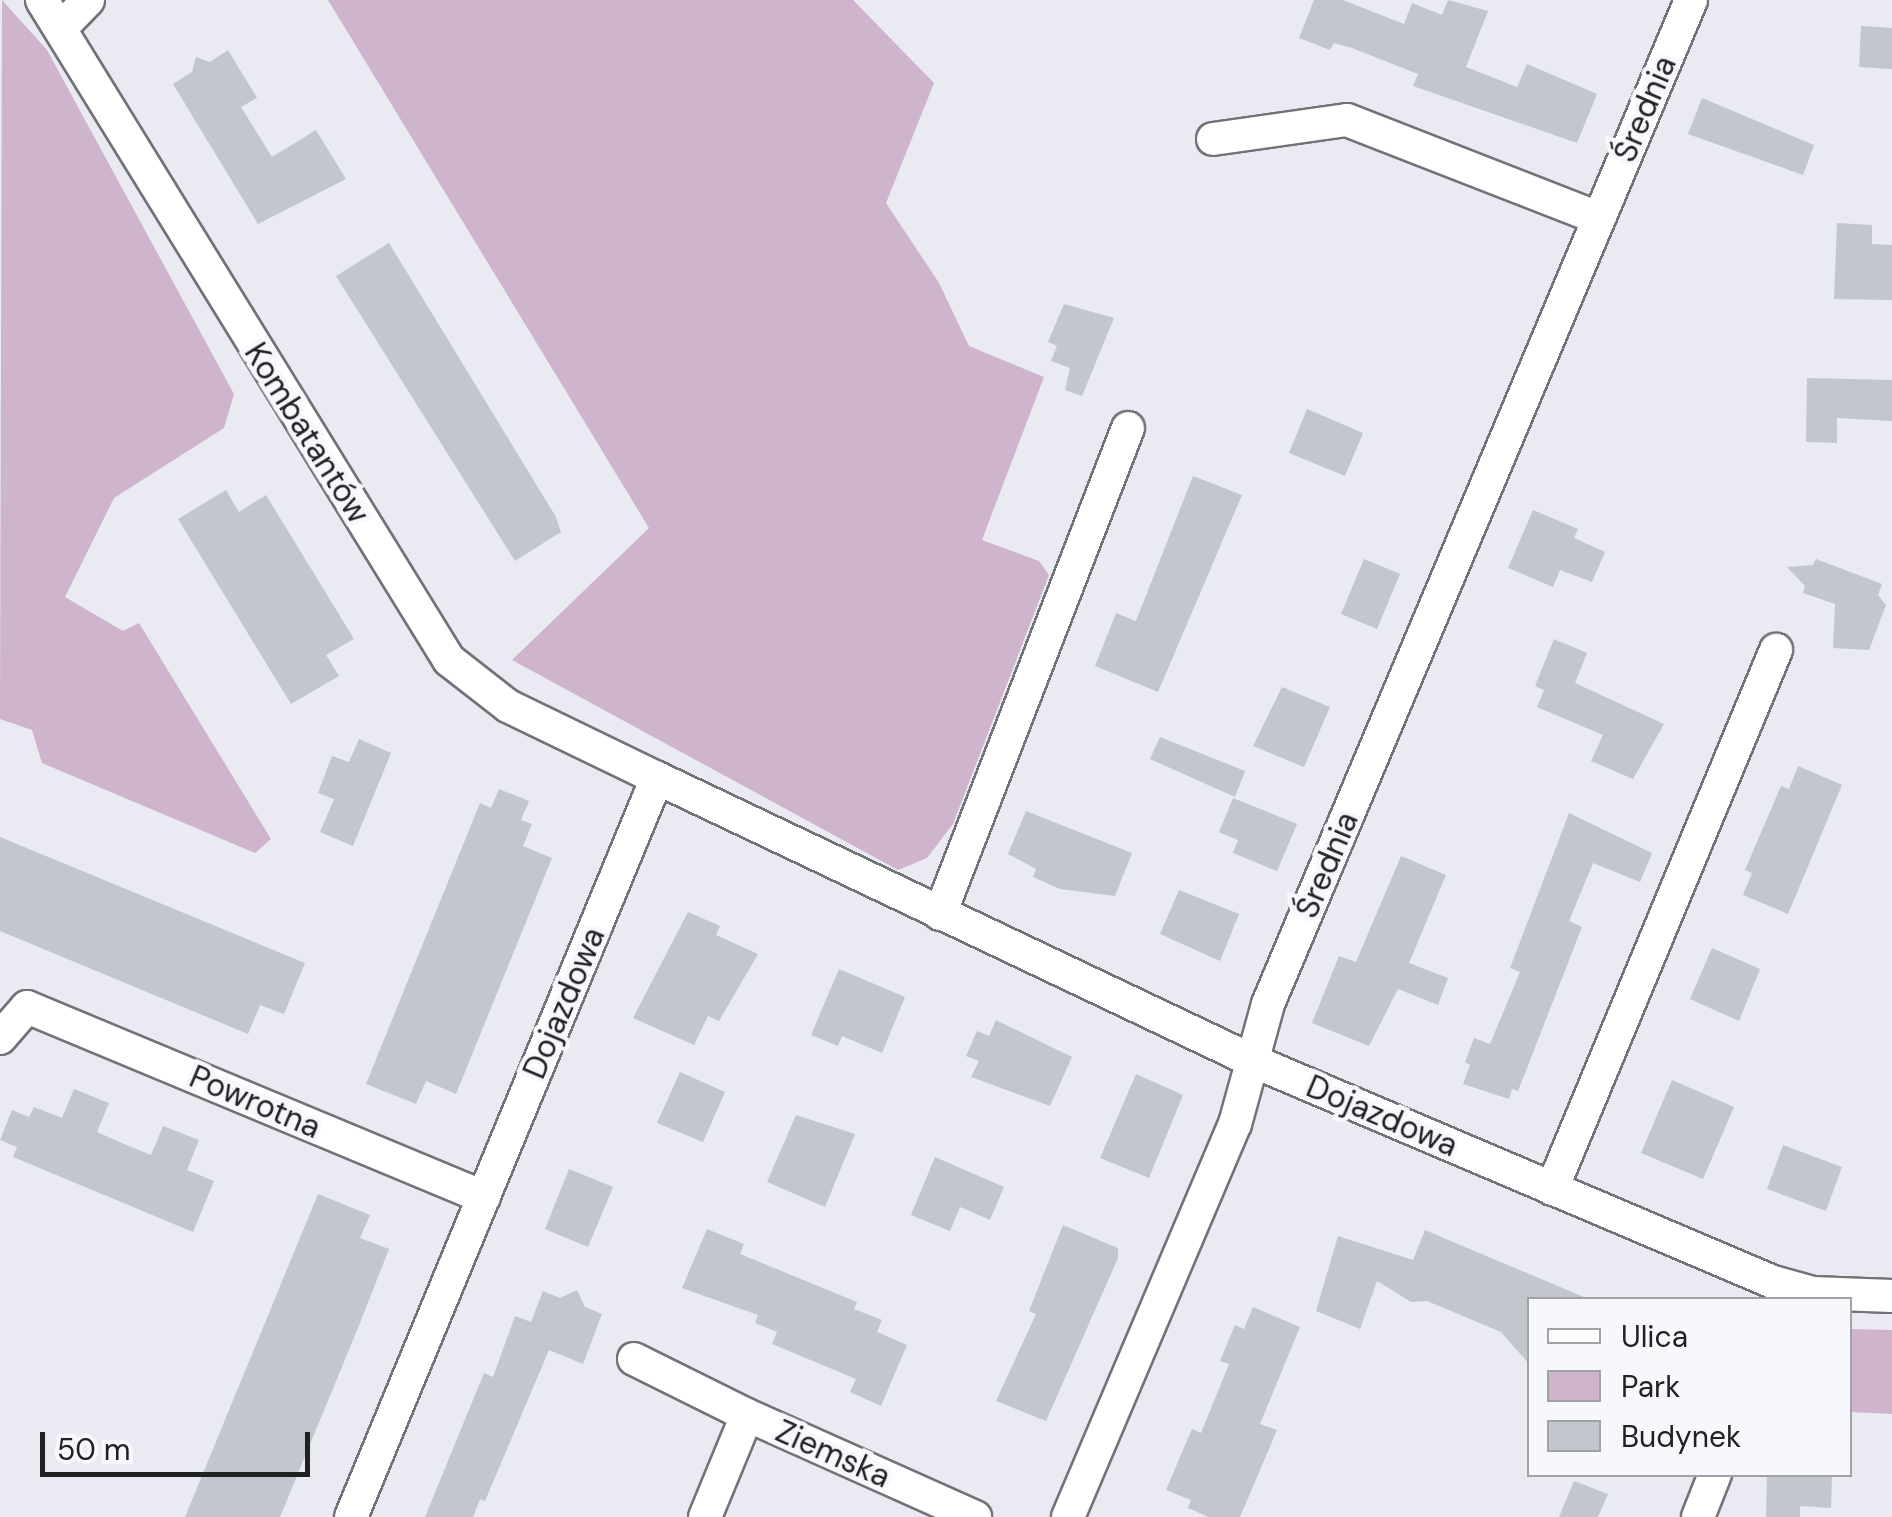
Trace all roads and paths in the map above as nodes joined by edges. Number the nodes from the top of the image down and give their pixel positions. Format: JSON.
{"nodes":[{"id":1,"x":42,"y":0,"type":"edge"},
{"id":2,"x":88,"y":0,"type":"edge"},
{"id":3,"x":1690,"y":0,"type":"edge"},
{"id":4,"x":63,"y":26,"type":"junction"},
{"id":5,"x":1213,"y":139,"type":"dead end"},
{"id":6,"x":1598,"y":218,"type":"junction"},
{"id":7,"x":1128,"y":428,"type":"dead end"},
{"id":8,"x":1776,"y":650,"type":"dead end"},
{"id":9,"x":657,"y":778,"type":"junction"},
{"id":10,"x":940,"y":914,"type":"junction"},
{"id":11,"x":13,"y":1000,"type":"edge"},
{"id":12,"x":0,"y":1038,"type":"edge"},
{"id":13,"x":1253,"y":1061,"type":"junction"},
{"id":14,"x":1552,"y":1189,"type":"junction"},
{"id":15,"x":484,"y":1197,"type":"junction"},
{"id":16,"x":1792,"y":1294,"type":"edge"},
{"id":17,"x":1892,"y":1296,"type":"edge"},
{"id":18,"x":634,"y":1359,"type":"dead end"},
{"id":19,"x":746,"y":1414,"type":"junction"},
{"id":20,"x":1715,"y":1477,"type":"edge"},
{"id":21,"x":351,"y":1517,"type":"edge"},
{"id":22,"x":705,"y":1517,"type":"edge"},
{"id":23,"x":975,"y":1517,"type":"edge"},
{"id":24,"x":1068,"y":1517,"type":"edge"},
{"id":25,"x":1698,"y":1517,"type":"edge"}],
"edges":[{"from":1,"to":4,"type":"street","name":"Kombatantów"},
{"from":2,"to":4,"type":"street"},
{"from":3,"to":6,"type":"street","name":"Średnia"},
{"from":4,"to":9,"type":"street","name":"Kombatantów"},
{"from":5,"to":6,"type":"street"},
{"from":6,"to":13,"type":"street","name":"Średnia"},
{"from":7,"to":10,"type":"street"},
{"from":8,"to":14,"type":"street"},
{"from":9,"to":10,"type":"street","name":"Dojazdowa"},
{"from":9,"to":15,"type":"street","name":"Dojazdowa"},
{"from":10,"to":13,"type":"street","name":"Dojazdowa"},
{"from":11,"to":12,"type":"street","name":"Powrotna"},
{"from":11,"to":15,"type":"street","name":"Powrotna"},
{"from":13,"to":14,"type":"street","name":"Dojazdowa"},
{"from":13,"to":24,"type":"street","name":"Średnia"},
{"from":14,"to":16,"type":"street","name":"Dojazdowa"},
{"from":15,"to":21,"type":"street","name":"Dojazdowa"},
{"from":16,"to":17,"type":"street","name":"Dojazdowa"},
{"from":18,"to":19,"type":"street","name":"Ziemska"},
{"from":19,"to":22,"type":"street","name":"Ziemska"},
{"from":19,"to":23,"type":"street","name":"Ziemska"},
{"from":20,"to":25,"type":"street"}]}
